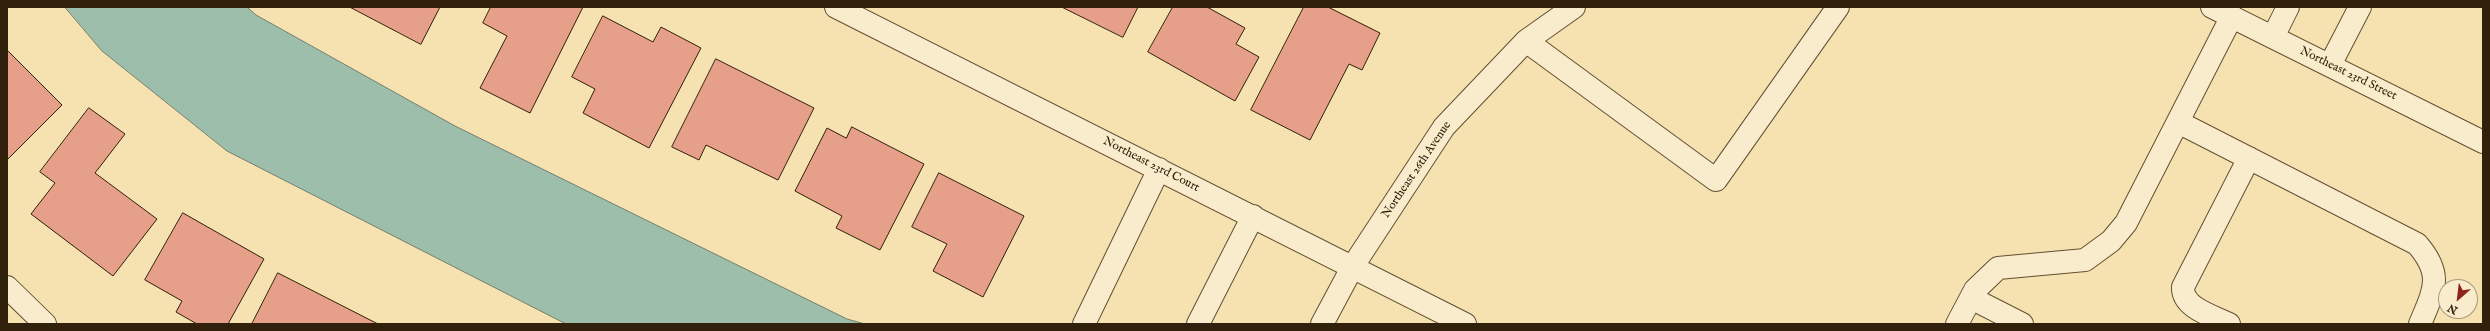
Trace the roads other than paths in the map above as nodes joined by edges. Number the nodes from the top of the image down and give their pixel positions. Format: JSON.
{"nodes":[{"id":1,"x":836,"y":7,"type":"edge"},
{"id":2,"x":1574,"y":7,"type":"edge"},
{"id":3,"x":1838,"y":7,"type":"edge"},
{"id":4,"x":2212,"y":7,"type":"edge"},
{"id":5,"x":2288,"y":7,"type":"edge"},
{"id":6,"x":2360,"y":7,"type":"edge"},
{"id":7,"x":2232,"y":16,"type":"junction"},
{"id":8,"x":2273,"y":37,"type":"junction"},
{"id":9,"x":1526,"y":41,"type":"junction"},
{"id":10,"x":2330,"y":65,"type":"junction"},
{"id":11,"x":2178,"y":122,"type":"junction"},
{"id":12,"x":2483,"y":142,"type":"edge"},
{"id":13,"x":2249,"y":158,"type":"junction"},
{"id":14,"x":1159,"y":169,"type":"junction"},
{"id":15,"x":1253,"y":216,"type":"junction"},
{"id":16,"x":1353,"y":266,"type":"junction"},
{"id":17,"x":7,"y":287,"type":"edge"},
{"id":18,"x":1971,"y":298,"type":"junction"},
{"id":19,"x":45,"y":324,"type":"edge"},
{"id":20,"x":1084,"y":324,"type":"edge"},
{"id":21,"x":1198,"y":324,"type":"edge"},
{"id":22,"x":1322,"y":324,"type":"edge"},
{"id":23,"x":1466,"y":324,"type":"edge"},
{"id":24,"x":1957,"y":324,"type":"edge"},
{"id":25,"x":2022,"y":324,"type":"edge"},
{"id":26,"x":2229,"y":324,"type":"edge"},
{"id":27,"x":2420,"y":324,"type":"edge"}],
"edges":[{"from":1,"to":14,"type":"street","name":"Northeast 23rd Court"},
{"from":2,"to":9,"type":"street","name":"Northeast 26th Avenue"},
{"from":3,"to":9,"type":"street"},
{"from":4,"to":7,"type":"street","name":"Northeast 23rd Street"},
{"from":5,"to":8,"type":"street"},
{"from":6,"to":10,"type":"street"},
{"from":7,"to":8,"type":"street","name":"Northeast 23rd Street"},
{"from":7,"to":11,"type":"street"},
{"from":8,"to":10,"type":"street","name":"Northeast 23rd Street"},
{"from":9,"to":16,"type":"street","name":"Northeast 26th Avenue"},
{"from":10,"to":12,"type":"street","name":"Northeast 23rd Street"},
{"from":11,"to":13,"type":"street"},
{"from":11,"to":18,"type":"street"},
{"from":13,"to":26,"type":"street"},
{"from":13,"to":27,"type":"street"},
{"from":14,"to":15,"type":"street","name":"Northeast 23rd Court"},
{"from":14,"to":20,"type":"street"},
{"from":15,"to":16,"type":"street","name":"Northeast 23rd Court"},
{"from":15,"to":21,"type":"street"},
{"from":16,"to":22,"type":"street","name":"Northeast 26th Avenue"},
{"from":16,"to":23,"type":"street","name":"Northeast 23rd Court"},
{"from":17,"to":19,"type":"street"},
{"from":18,"to":24,"type":"street"},
{"from":18,"to":25,"type":"street"}]}
